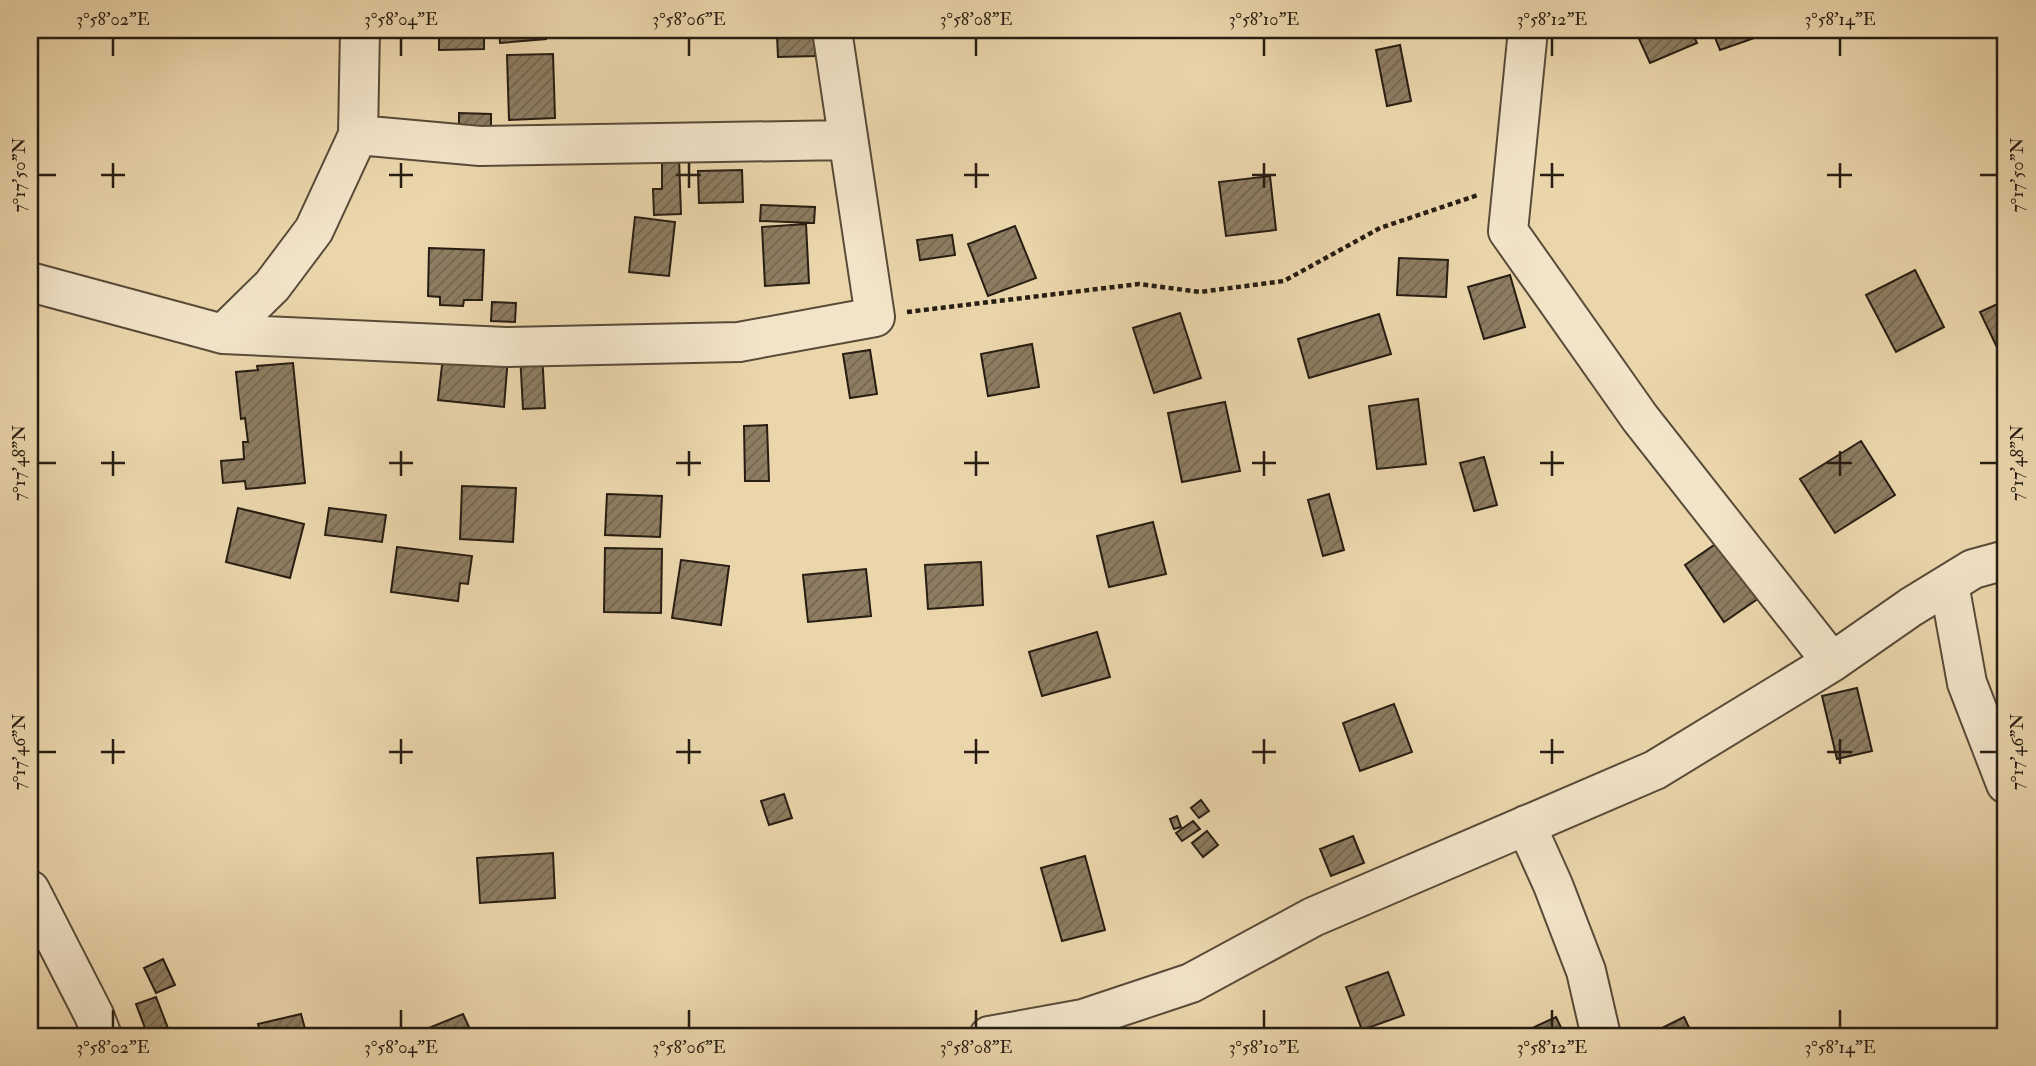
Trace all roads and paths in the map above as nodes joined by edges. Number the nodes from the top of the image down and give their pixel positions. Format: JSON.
{"nodes":[{"id":1,"x":360,"y":30,"type":"edge"},
{"id":2,"x":832,"y":30,"type":"edge"},
{"id":3,"x":1528,"y":30,"type":"edge"},
{"id":4,"x":358,"y":135,"type":"junction"},
{"id":5,"x":847,"y":140,"type":"junction"},
{"id":6,"x":1513,"y":184,"type":"junction"},
{"id":7,"x":30,"y":284,"type":"edge"},
{"id":8,"x":875,"y":317,"type":"junction"},
{"id":9,"x":223,"y":334,"type":"junction"},
{"id":10,"x":2006,"y":560,"type":"edge"},
{"id":11,"x":1949,"y":584,"type":"junction"},
{"id":12,"x":1832,"y":662,"type":"junction"},
{"id":13,"x":2006,"y":784,"type":"edge"},
{"id":14,"x":1526,"y":825,"type":"junction"},
{"id":15,"x":30,"y":890,"type":"edge"},
{"id":16,"x":102,"y":1036,"type":"edge"},
{"id":17,"x":989,"y":1036,"type":"edge"},
{"id":18,"x":1601,"y":1036,"type":"edge"}],
"edges":[{"from":1,"to":4,"type":"street"},
{"from":2,"to":5,"type":"street"},
{"from":3,"to":6,"type":"street"},
{"from":4,"to":5,"type":"street"},
{"from":4,"to":9,"type":"street"},
{"from":5,"to":8,"type":"street"},
{"from":6,"to":8,"type":"path"},
{"from":6,"to":12,"type":"street"},
{"from":7,"to":9,"type":"street"},
{"from":8,"to":9,"type":"street"},
{"from":10,"to":11,"type":"street"},
{"from":11,"to":12,"type":"street"},
{"from":11,"to":13,"type":"street"},
{"from":12,"to":14,"type":"street"},
{"from":14,"to":17,"type":"street"},
{"from":14,"to":18,"type":"street"},
{"from":15,"to":16,"type":"street"}]}
